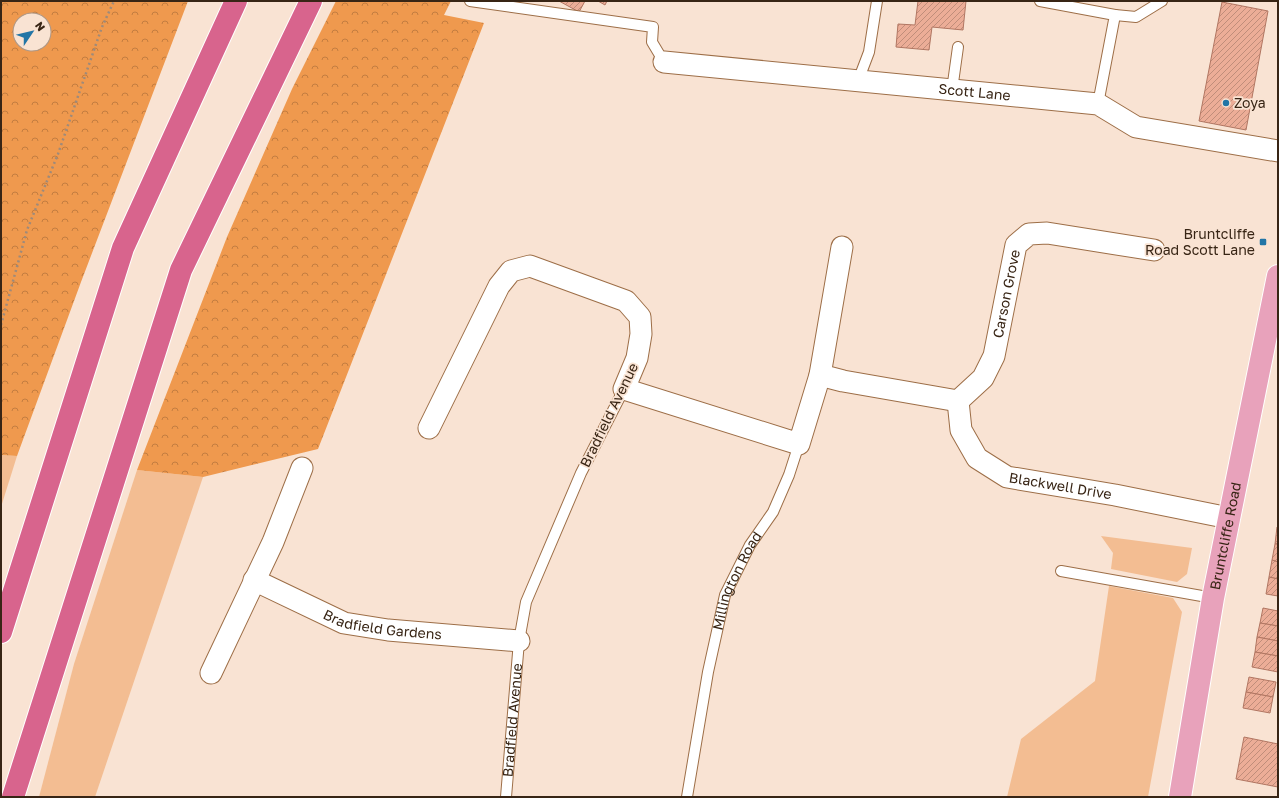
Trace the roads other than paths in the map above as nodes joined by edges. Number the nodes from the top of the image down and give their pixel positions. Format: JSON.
{"nodes":[{"id":1,"x":236,"y":1,"type":"edge"},
{"id":2,"x":311,"y":1,"type":"edge"},
{"id":3,"x":470,"y":1,"type":"edge"},
{"id":4,"x":877,"y":1,"type":"edge"},
{"id":5,"x":1040,"y":1,"type":"edge"},
{"id":6,"x":1162,"y":1,"type":"edge"},
{"id":7,"x":1115,"y":15,"type":"junction"},
{"id":8,"x":958,"y":47,"type":"dead end"},
{"id":9,"x":664,"y":62,"type":"joint"},
{"id":10,"x":858,"y":81,"type":"junction"},
{"id":11,"x":952,"y":90,"type":"junction"},
{"id":12,"x":1098,"y":104,"type":"junction"},
{"id":13,"x":1278,"y":151,"type":"edge"},
{"id":14,"x":842,"y":247,"type":"dead end"},
{"id":15,"x":1154,"y":250,"type":"dead end"},
{"id":16,"x":1278,"y":276,"type":"edge"},
{"id":17,"x":1271,"y":338,"type":"edge"},
{"id":18,"x":820,"y":375,"type":"junction"},
{"id":19,"x":624,"y":389,"type":"junction"},
{"id":20,"x":958,"y":402,"type":"junction"},
{"id":21,"x":429,"y":428,"type":"dead end"},
{"id":22,"x":799,"y":444,"type":"junction"},
{"id":23,"x":302,"y":468,"type":"dead end"},
{"id":24,"x":1229,"y":518,"type":"junction"},
{"id":25,"x":1060,"y":571,"type":"dead end"},
{"id":26,"x":254,"y":580,"type":"junction"},
{"id":27,"x":1213,"y":598,"type":"junction"},
{"id":28,"x":1,"y":632,"type":"edge"},
{"id":29,"x":519,"y":641,"type":"junction"},
{"id":30,"x":211,"y":673,"type":"dead end"},
{"id":31,"x":13,"y":797,"type":"edge"},
{"id":32,"x":506,"y":797,"type":"edge"},
{"id":33,"x":687,"y":797,"type":"edge"},
{"id":34,"x":1180,"y":797,"type":"edge"}],
"edges":[{"from":1,"to":28,"type":"highway"},
{"from":2,"to":31,"type":"highway"},
{"from":3,"to":9,"type":"lane"},
{"from":4,"to":10,"type":"lane"},
{"from":5,"to":7,"type":"lane"},
{"from":6,"to":7,"type":"lane"},
{"from":7,"to":12,"type":"lane"},
{"from":8,"to":11,"type":"lane"},
{"from":9,"to":10,"type":"street","name":"Scott Lane"},
{"from":10,"to":11,"type":"street","name":"Scott Lane"},
{"from":11,"to":12,"type":"street","name":"Scott Lane"},
{"from":12,"to":13,"type":"street","name":"Scott Lane"},
{"from":14,"to":18,"type":"street","name":"Millington Road"},
{"from":15,"to":20,"type":"street","name":"Carson Grove"},
{"from":16,"to":17,"type":"main road","name":"Bruntcliffe Road"},
{"from":17,"to":24,"type":"main road","name":"Bruntcliffe Road"},
{"from":18,"to":20,"type":"street"},
{"from":18,"to":22,"type":"street","name":"Millington Road"},
{"from":19,"to":21,"type":"street","name":"Bradfield Avenue"},
{"from":19,"to":22,"type":"street"},
{"from":19,"to":29,"type":"lane","name":"Bradfield Avenue"},
{"from":20,"to":24,"type":"street","name":"Blackwell Drive"},
{"from":22,"to":33,"type":"lane","name":"Millington Road"},
{"from":23,"to":26,"type":"street"},
{"from":24,"to":27,"type":"main road","name":"Bruntcliffe Road"},
{"from":25,"to":27,"type":"lane"},
{"from":26,"to":29,"type":"street","name":"Bradfield Gardens"},
{"from":26,"to":30,"type":"street"},
{"from":27,"to":34,"type":"main road","name":"Bruntcliffe Road"},
{"from":29,"to":32,"type":"lane","name":"Bradfield Avenue"}]}
